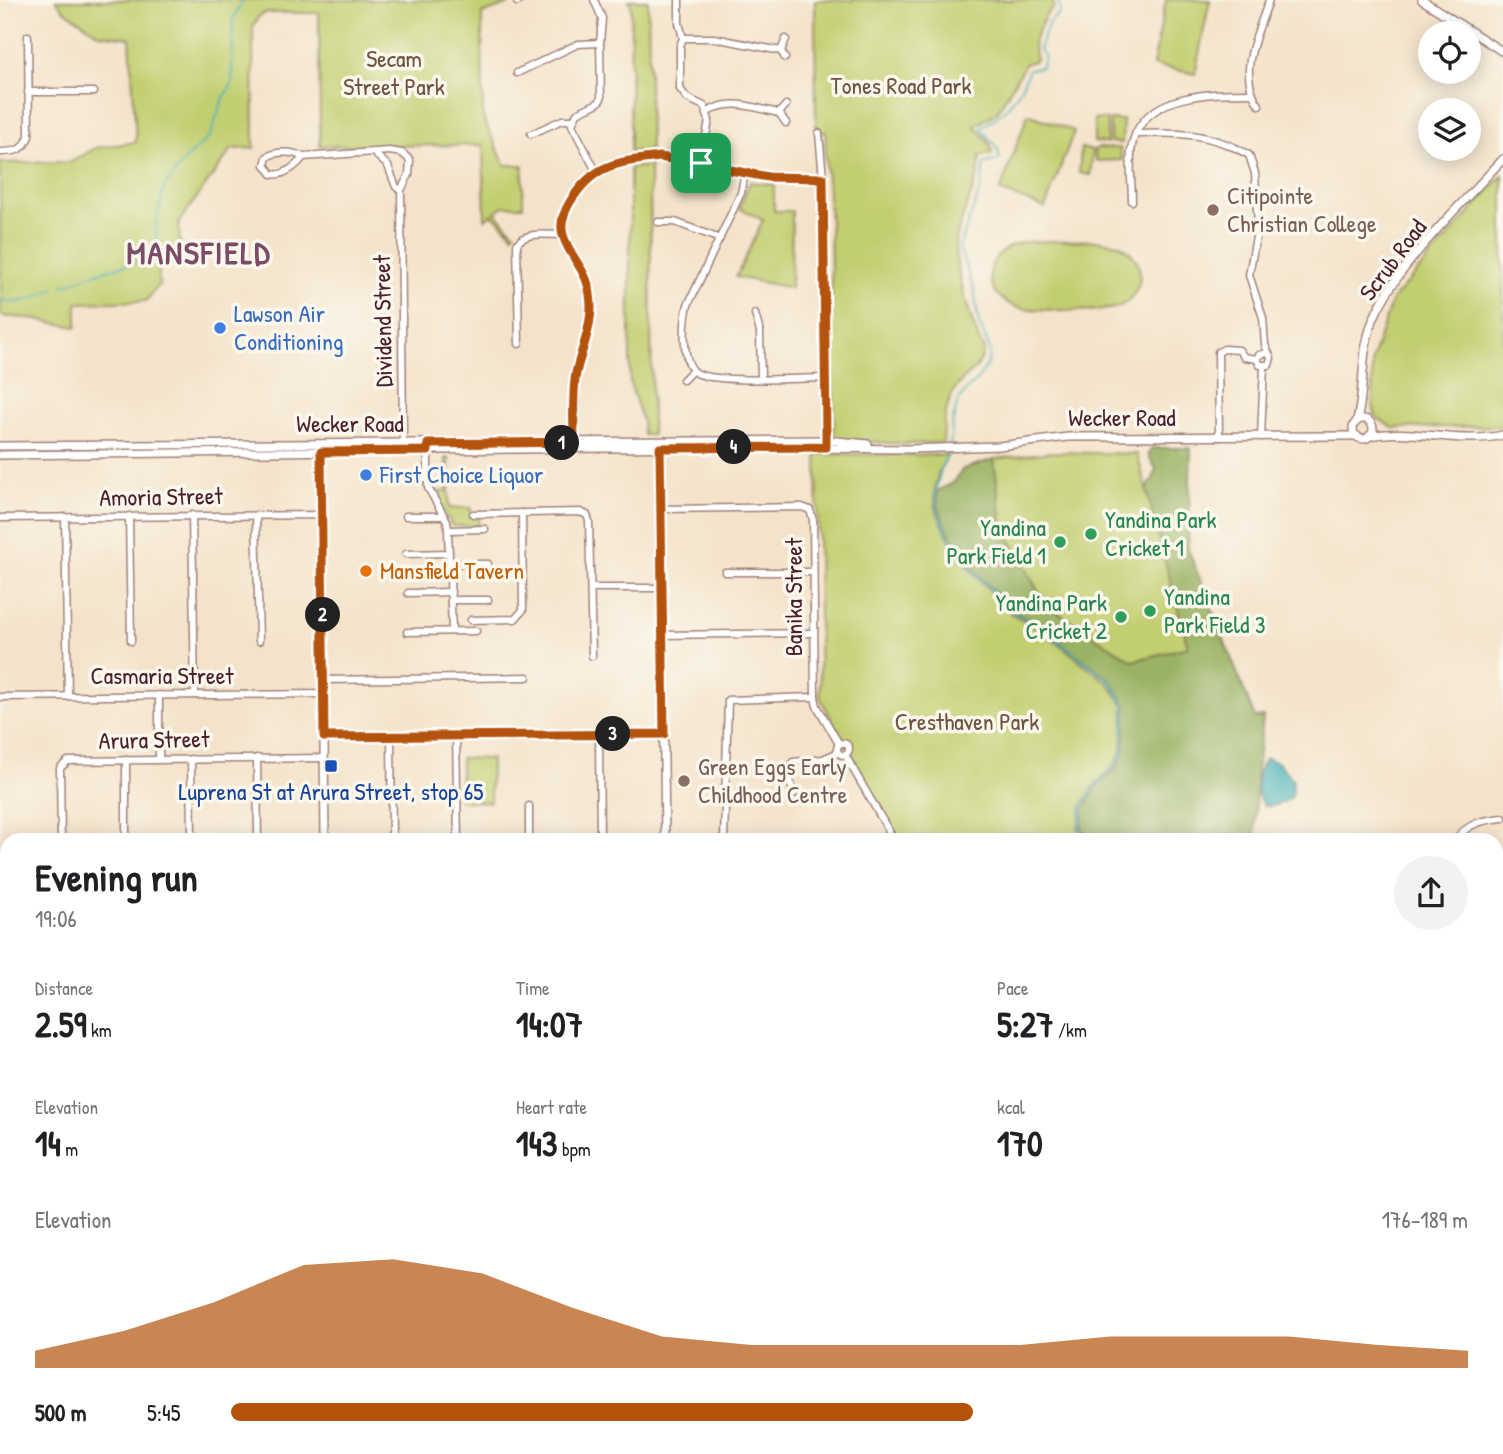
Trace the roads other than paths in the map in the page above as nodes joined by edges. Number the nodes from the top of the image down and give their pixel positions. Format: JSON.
{"nodes":[{"id":1,"x":594,"y":0,"type":"edge"},
{"id":2,"x":679,"y":0,"type":"edge"},
{"id":3,"x":1269,"y":0,"type":"edge"},
{"id":4,"x":1422,"y":0,"type":"edge"},
{"id":5,"x":28,"y":36,"type":"dead end"},
{"id":6,"x":683,"y":37,"type":"junction"},
{"id":7,"x":786,"y":39,"type":"dead end"},
{"id":8,"x":600,"y":43,"type":"junction"},
{"id":9,"x":1503,"y":52,"type":"edge"},
{"id":10,"x":517,"y":73,"type":"dead end"},
{"id":11,"x":28,"y":92,"type":"junction"},
{"id":12,"x":94,"y":92,"type":"dead end"},
{"id":13,"x":1251,"y":93,"type":"junction"},
{"id":14,"x":786,"y":104,"type":"dead end"},
{"id":15,"x":1259,"y":105,"type":"dead end"},
{"id":16,"x":708,"y":112,"type":"junction"},
{"id":17,"x":779,"y":113,"type":"junction"},
{"id":18,"x":573,"y":120,"type":"junction"},
{"id":19,"x":786,"y":123,"type":"dead end"},
{"id":20,"x":819,"y":133,"type":"dead end"},
{"id":21,"x":531,"y":134,"type":"dead end"},
{"id":22,"x":1137,"y":134,"type":"junction"},
{"id":23,"x":0,"y":152,"type":"edge"},
{"id":24,"x":396,"y":152,"type":"junction"},
{"id":25,"x":375,"y":154,"type":"junction"},
{"id":26,"x":303,"y":157,"type":"junction"},
{"id":27,"x":1503,"y":159,"type":"edge"},
{"id":28,"x":701,"y":163,"type":"junction"},
{"id":29,"x":387,"y":166,"type":"junction"},
{"id":30,"x":596,"y":171,"type":"junction"},
{"id":31,"x":745,"y":173,"type":"junction"},
{"id":32,"x":823,"y":178,"type":"junction"},
{"id":33,"x":401,"y":190,"type":"junction"},
{"id":34,"x":1132,"y":201,"type":"dead end"},
{"id":35,"x":658,"y":222,"type":"dead end"},
{"id":36,"x":562,"y":235,"type":"junction"},
{"id":37,"x":720,"y":239,"type":"junction"},
{"id":38,"x":755,"y":314,"type":"dead end"},
{"id":39,"x":519,"y":344,"type":"dead end"},
{"id":40,"x":1267,"y":353,"type":"junction"},
{"id":41,"x":1257,"y":359,"type":"junction"},
{"id":42,"x":1264,"y":366,"type":"junction"},
{"id":43,"x":692,"y":371,"type":"junction"},
{"id":44,"x":761,"y":378,"type":"junction"},
{"id":45,"x":825,"y":378,"type":"junction"},
{"id":46,"x":683,"y":380,"type":"dead end"},
{"id":47,"x":1361,"y":405,"type":"junction"},
{"id":48,"x":1356,"y":422,"type":"junction"},
{"id":49,"x":1371,"y":423,"type":"junction"},
{"id":50,"x":1391,"y":434,"type":"junction"},
{"id":51,"x":1335,"y":435,"type":"junction"},
{"id":52,"x":1503,"y":435,"type":"edge"},
{"id":53,"x":1357,"y":436,"type":"junction"},
{"id":54,"x":1369,"y":436,"type":"junction"},
{"id":55,"x":1219,"y":437,"type":"junction"},
{"id":56,"x":1261,"y":437,"type":"junction"},
{"id":57,"x":826,"y":444,"type":"junction"},
{"id":58,"x":660,"y":445,"type":"junction"},
{"id":59,"x":0,"y":446,"type":"edge"},
{"id":60,"x":574,"y":446,"type":"junction"},
{"id":61,"x":403,"y":447,"type":"junction"},
{"id":62,"x":428,"y":447,"type":"junction"},
{"id":63,"x":321,"y":448,"type":"junction"},
{"id":64,"x":138,"y":449,"type":"junction"},
{"id":65,"x":0,"y":455,"type":"edge"},
{"id":66,"x":406,"y":479,"type":"dead end"},
{"id":67,"x":428,"y":479,"type":"junction"},
{"id":68,"x":661,"y":509,"type":"junction"},
{"id":69,"x":522,"y":513,"type":"junction"},
{"id":70,"x":473,"y":514,"type":"dead end"},
{"id":71,"x":483,"y":514,"type":"junction"},
{"id":72,"x":192,"y":515,"type":"junction"},
{"id":73,"x":256,"y":515,"type":"junction"},
{"id":74,"x":322,"y":515,"type":"junction"},
{"id":75,"x":129,"y":516,"type":"junction"},
{"id":76,"x":406,"y":516,"type":"dead end"},
{"id":77,"x":443,"y":516,"type":"junction"},
{"id":78,"x":65,"y":517,"type":"junction"},
{"id":79,"x":0,"y":518,"type":"edge"},
{"id":80,"x":448,"y":530,"type":"junction"},
{"id":81,"x":448,"y":553,"type":"junction"},
{"id":82,"x":407,"y":554,"type":"dead end"},
{"id":83,"x":450,"y":564,"type":"junction"},
{"id":84,"x":488,"y":564,"type":"dead end"},
{"id":85,"x":725,"y":572,"type":"dead end"},
{"id":86,"x":813,"y":572,"type":"junction"},
{"id":87,"x":590,"y":588,"type":"junction"},
{"id":88,"x":662,"y":588,"type":"junction"},
{"id":89,"x":408,"y":593,"type":"dead end"},
{"id":90,"x":451,"y":596,"type":"junction"},
{"id":91,"x":488,"y":600,"type":"dead end"},
{"id":92,"x":471,"y":621,"type":"dead end"},
{"id":93,"x":479,"y":626,"type":"junction"},
{"id":94,"x":452,"y":631,"type":"junction"},
{"id":95,"x":407,"y":632,"type":"dead end"},
{"id":96,"x":813,"y":634,"type":"junction"},
{"id":97,"x":663,"y":635,"type":"junction"},
{"id":98,"x":131,"y":641,"type":"dead end"},
{"id":99,"x":259,"y":641,"type":"dead end"},
{"id":100,"x":592,"y":656,"type":"dead end"},
{"id":101,"x":527,"y":677,"type":"dead end"},
{"id":102,"x":323,"y":680,"type":"junction"},
{"id":103,"x":324,"y":694,"type":"junction"},
{"id":104,"x":159,"y":695,"type":"junction"},
{"id":105,"x":195,"y":695,"type":"junction"},
{"id":106,"x":68,"y":696,"type":"junction"},
{"id":107,"x":0,"y":697,"type":"edge"},
{"id":108,"x":815,"y":697,"type":"junction"},
{"id":109,"x":599,"y":734,"type":"junction"},
{"id":110,"x":664,"y":734,"type":"junction"},
{"id":111,"x":456,"y":735,"type":"junction"},
{"id":112,"x":391,"y":736,"type":"junction"},
{"id":113,"x":324,"y":737,"type":"junction"},
{"id":114,"x":839,"y":744,"type":"junction"},
{"id":115,"x":841,"y":754,"type":"junction"},
{"id":116,"x":257,"y":758,"type":"junction"},
{"id":117,"x":324,"y":758,"type":"junction"},
{"id":118,"x":191,"y":759,"type":"junction"},
{"id":119,"x":126,"y":760,"type":"junction"},
{"id":120,"x":159,"y":760,"type":"junction"},
{"id":121,"x":794,"y":794,"type":"dead end"},
{"id":122,"x":528,"y":806,"type":"dead end"},
{"id":123,"x":520,"y":817,"type":"dead end"},
{"id":124,"x":529,"y":817,"type":"junction"},
{"id":125,"x":1503,"y":818,"type":"edge"},
{"id":126,"x":61,"y":833,"type":"edge"},
{"id":127,"x":126,"y":833,"type":"edge"},
{"id":128,"x":192,"y":833,"type":"edge"},
{"id":129,"x":258,"y":833,"type":"edge"},
{"id":130,"x":325,"y":833,"type":"edge"},
{"id":131,"x":392,"y":833,"type":"edge"},
{"id":132,"x":457,"y":833,"type":"edge"},
{"id":133,"x":529,"y":833,"type":"edge"},
{"id":134,"x":600,"y":833,"type":"edge"},
{"id":135,"x":665,"y":833,"type":"edge"},
{"id":136,"x":724,"y":833,"type":"edge"},
{"id":137,"x":890,"y":833,"type":"edge"},
{"id":138,"x":1460,"y":833,"type":"edge"},
{"id":139,"x":1048,"y":1454,"type":"edge"},
{"id":140,"x":1089,"y":1454,"type":"edge"},
{"id":141,"x":1107,"y":1454,"type":"edge"}],
"edges":[{"from":1,"to":8,"type":"street"},
{"from":2,"to":6,"type":"street"},
{"from":3,"to":13,"type":"street"},
{"from":4,"to":9,"type":"street"},
{"from":5,"to":11,"type":"street"},
{"from":6,"to":7,"type":"street"},
{"from":6,"to":16,"type":"street"},
{"from":8,"to":10,"type":"street"},
{"from":8,"to":18,"type":"street"},
{"from":11,"to":12,"type":"street"},
{"from":11,"to":23,"type":"street"},
{"from":13,"to":15,"type":"street"},
{"from":13,"to":22,"type":"street"},
{"from":14,"to":17,"type":"street"},
{"from":16,"to":17,"type":"street"},
{"from":16,"to":28,"type":"street"},
{"from":17,"to":19,"type":"street"},
{"from":18,"to":21,"type":"street"},
{"from":18,"to":30,"type":"street"},
{"from":20,"to":32,"type":"street"},
{"from":22,"to":34,"type":"street"},
{"from":22,"to":40,"type":"street"},
{"from":24,"to":25,"type":"street"},
{"from":24,"to":29,"type":"street"},
{"from":24,"to":33,"type":"street","name":"Dividend Street"},
{"from":25,"to":26,"type":"street"},
{"from":25,"to":29,"type":"street","name":"Dividend Street"},
{"from":26,"to":26,"type":"street"},
{"from":27,"to":47,"type":"street","name":"Scrub Road"},
{"from":28,"to":30,"type":"street"},
{"from":28,"to":31,"type":"street"},
{"from":29,"to":33,"type":"street","name":"Dividend Street"},
{"from":30,"to":36,"type":"street"},
{"from":31,"to":32,"type":"street"},
{"from":31,"to":37,"type":"street"},
{"from":32,"to":45,"type":"street"},
{"from":33,"to":61,"type":"street","name":"Dividend Street"},
{"from":35,"to":37,"type":"street"},
{"from":36,"to":39,"type":"street"},
{"from":36,"to":60,"type":"street"},
{"from":37,"to":43,"type":"street"},
{"from":38,"to":44,"type":"street"},
{"from":40,"to":41,"type":"street"},
{"from":40,"to":42,"type":"street"},
{"from":41,"to":42,"type":"street"},
{"from":41,"to":55,"type":"street"},
{"from":42,"to":56,"type":"street"},
{"from":43,"to":44,"type":"street"},
{"from":43,"to":46,"type":"street"},
{"from":44,"to":45,"type":"street"},
{"from":45,"to":57,"type":"street"},
{"from":47,"to":48,"type":"street","name":"Scrub Road"},
{"from":47,"to":49,"type":"street","name":"Scrub Road"},
{"from":48,"to":49,"type":"street","name":"Wecker Road"},
{"from":48,"to":51,"type":"street","name":"Wecker Road"},
{"from":48,"to":53,"type":"street"},
{"from":49,"to":50,"type":"street","name":"Wecker Road"},
{"from":49,"to":54,"type":"street"},
{"from":50,"to":52,"type":"street","name":"Wecker Road"},
{"from":50,"to":54,"type":"street","name":"Wecker Road"},
{"from":51,"to":53,"type":"street","name":"Wecker Road"},
{"from":51,"to":56,"type":"street","name":"Wecker Road"},
{"from":53,"to":54,"type":"street","name":"Wecker Road"},
{"from":55,"to":56,"type":"street","name":"Wecker Road"},
{"from":55,"to":57,"type":"street","name":"Wecker Road"},
{"from":57,"to":58,"type":"street","name":"Wecker Road"},
{"from":58,"to":60,"type":"street","name":"Wecker Road"},
{"from":58,"to":68,"type":"street"},
{"from":59,"to":64,"type":"street","name":"Wecker Road"},
{"from":60,"to":62,"type":"street","name":"Wecker Road"},
{"from":61,"to":62,"type":"street","name":"Wecker Road"},
{"from":61,"to":63,"type":"street","name":"Wecker Road"},
{"from":62,"to":67,"type":"street"},
{"from":63,"to":64,"type":"street","name":"Wecker Road"},
{"from":63,"to":74,"type":"street"},
{"from":64,"to":65,"type":"street","name":"Wecker Road"},
{"from":66,"to":67,"type":"street"},
{"from":67,"to":77,"type":"street"},
{"from":68,"to":86,"type":"street","name":"Banika Street"},
{"from":68,"to":88,"type":"street"},
{"from":69,"to":71,"type":"street"},
{"from":69,"to":87,"type":"street"},
{"from":69,"to":93,"type":"street"},
{"from":70,"to":71,"type":"street"},
{"from":71,"to":80,"type":"street"},
{"from":72,"to":73,"type":"street","name":"Amoria Street"},
{"from":72,"to":75,"type":"street","name":"Amoria Street"},
{"from":72,"to":105,"type":"street"},
{"from":73,"to":74,"type":"street","name":"Amoria Street"},
{"from":73,"to":99,"type":"street"},
{"from":74,"to":102,"type":"street"},
{"from":75,"to":78,"type":"street","name":"Amoria Street"},
{"from":75,"to":98,"type":"street"},
{"from":76,"to":77,"type":"street"},
{"from":77,"to":80,"type":"street"},
{"from":78,"to":79,"type":"street","name":"Amoria Street"},
{"from":78,"to":106,"type":"street"},
{"from":80,"to":81,"type":"street"},
{"from":81,"to":82,"type":"street"},
{"from":81,"to":83,"type":"street"},
{"from":83,"to":84,"type":"street"},
{"from":83,"to":90,"type":"street"},
{"from":85,"to":86,"type":"street"},
{"from":86,"to":96,"type":"street","name":"Banika Street"},
{"from":87,"to":88,"type":"street"},
{"from":87,"to":100,"type":"street"},
{"from":88,"to":97,"type":"street"},
{"from":89,"to":90,"type":"street"},
{"from":90,"to":91,"type":"street"},
{"from":90,"to":94,"type":"street"},
{"from":92,"to":93,"type":"street"},
{"from":93,"to":94,"type":"street"},
{"from":94,"to":95,"type":"street"},
{"from":96,"to":97,"type":"street"},
{"from":96,"to":108,"type":"street","name":"Banika Street"},
{"from":97,"to":110,"type":"street"},
{"from":101,"to":102,"type":"street"},
{"from":102,"to":103,"type":"street"},
{"from":103,"to":105,"type":"street","name":"Casmaria Street"},
{"from":103,"to":113,"type":"street"},
{"from":104,"to":105,"type":"street","name":"Casmaria Street"},
{"from":104,"to":106,"type":"street","name":"Casmaria Street"},
{"from":104,"to":120,"type":"street"},
{"from":106,"to":107,"type":"street","name":"Casmaria Street"},
{"from":108,"to":114,"type":"street","name":"Banika Street"},
{"from":108,"to":136,"type":"street"},
{"from":109,"to":110,"type":"street"},
{"from":109,"to":111,"type":"street"},
{"from":109,"to":134,"type":"street"},
{"from":110,"to":135,"type":"street"},
{"from":111,"to":112,"type":"street"},
{"from":111,"to":132,"type":"street"},
{"from":112,"to":113,"type":"street"},
{"from":112,"to":131,"type":"street"},
{"from":113,"to":117,"type":"street"},
{"from":114,"to":115,"type":"street"},
{"from":114,"to":115,"type":"street"},
{"from":115,"to":121,"type":"street"},
{"from":115,"to":137,"type":"street"},
{"from":116,"to":117,"type":"street","name":"Arura Street"},
{"from":116,"to":118,"type":"street","name":"Arura Street"},
{"from":116,"to":129,"type":"street"},
{"from":117,"to":130,"type":"street"},
{"from":118,"to":120,"type":"street","name":"Arura Street"},
{"from":118,"to":128,"type":"street"},
{"from":119,"to":120,"type":"street","name":"Arura Street"},
{"from":119,"to":126,"type":"street","name":"Arura Street"},
{"from":119,"to":127,"type":"street"},
{"from":122,"to":124,"type":"street"},
{"from":123,"to":124,"type":"street"},
{"from":124,"to":133,"type":"street"},
{"from":125,"to":138,"type":"street"},
{"from":139,"to":140,"type":"main road"},
{"from":140,"to":141,"type":"main road"}]}
